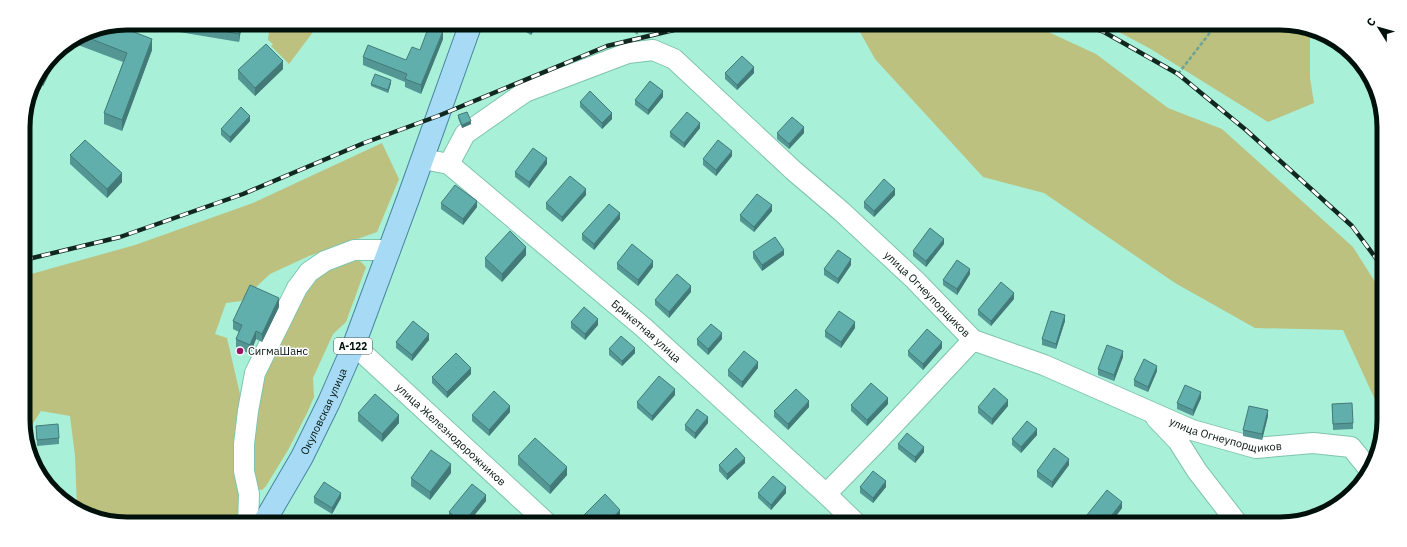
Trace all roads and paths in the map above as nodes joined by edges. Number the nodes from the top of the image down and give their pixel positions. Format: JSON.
{"nodes":[{"id":1,"x":1213,"y":30,"type":"edge"},
{"id":2,"x":463,"y":33,"type":"edge"},
{"id":3,"x":1178,"y":74,"type":"dead end"},
{"id":4,"x":423,"y":159,"type":"junction"},
{"id":5,"x":449,"y":164,"type":"junction"},
{"id":6,"x":390,"y":250,"type":"junction"},
{"id":7,"x":973,"y":340,"type":"junction"},
{"id":8,"x":354,"y":345,"type":"junction"},
{"id":9,"x":1151,"y":412,"type":"junction"},
{"id":10,"x":1366,"y":465,"type":"edge"},
{"id":11,"x":826,"y":494,"type":"junction"},
{"id":12,"x":248,"y":517,"type":"edge"},
{"id":13,"x":267,"y":517,"type":"edge"},
{"id":14,"x":540,"y":517,"type":"edge"},
{"id":15,"x":850,"y":517,"type":"edge"},
{"id":16,"x":1233,"y":517,"type":"edge"}],
"edges":[{"from":1,"to":3,"type":"path"},
{"from":2,"to":4,"type":"main road","number":"А-122"},
{"from":4,"to":5,"type":"street","name":"Брикетная улица"},
{"from":4,"to":6,"type":"main road","name":"Окуловская улица","number":"А-122"},
{"from":5,"to":7,"type":"street","name":"улица Огнеупорщиков"},
{"from":5,"to":11,"type":"street","name":"Брикетная улица"},
{"from":6,"to":8,"type":"main road","name":"Окуловская улица","number":"А-122"},
{"from":6,"to":12,"type":"street"},
{"from":7,"to":9,"type":"street","name":"улица Огнеупорщиков"},
{"from":7,"to":11,"type":"street"},
{"from":8,"to":13,"type":"main road","name":"Окуловская улица","number":"А-122"},
{"from":8,"to":14,"type":"street","name":"улица Железнодорожников"},
{"from":9,"to":10,"type":"street","name":"улица Огнеупорщиков"},
{"from":9,"to":16,"type":"street"},
{"from":11,"to":15,"type":"street","name":"Брикетная улица"}]}
